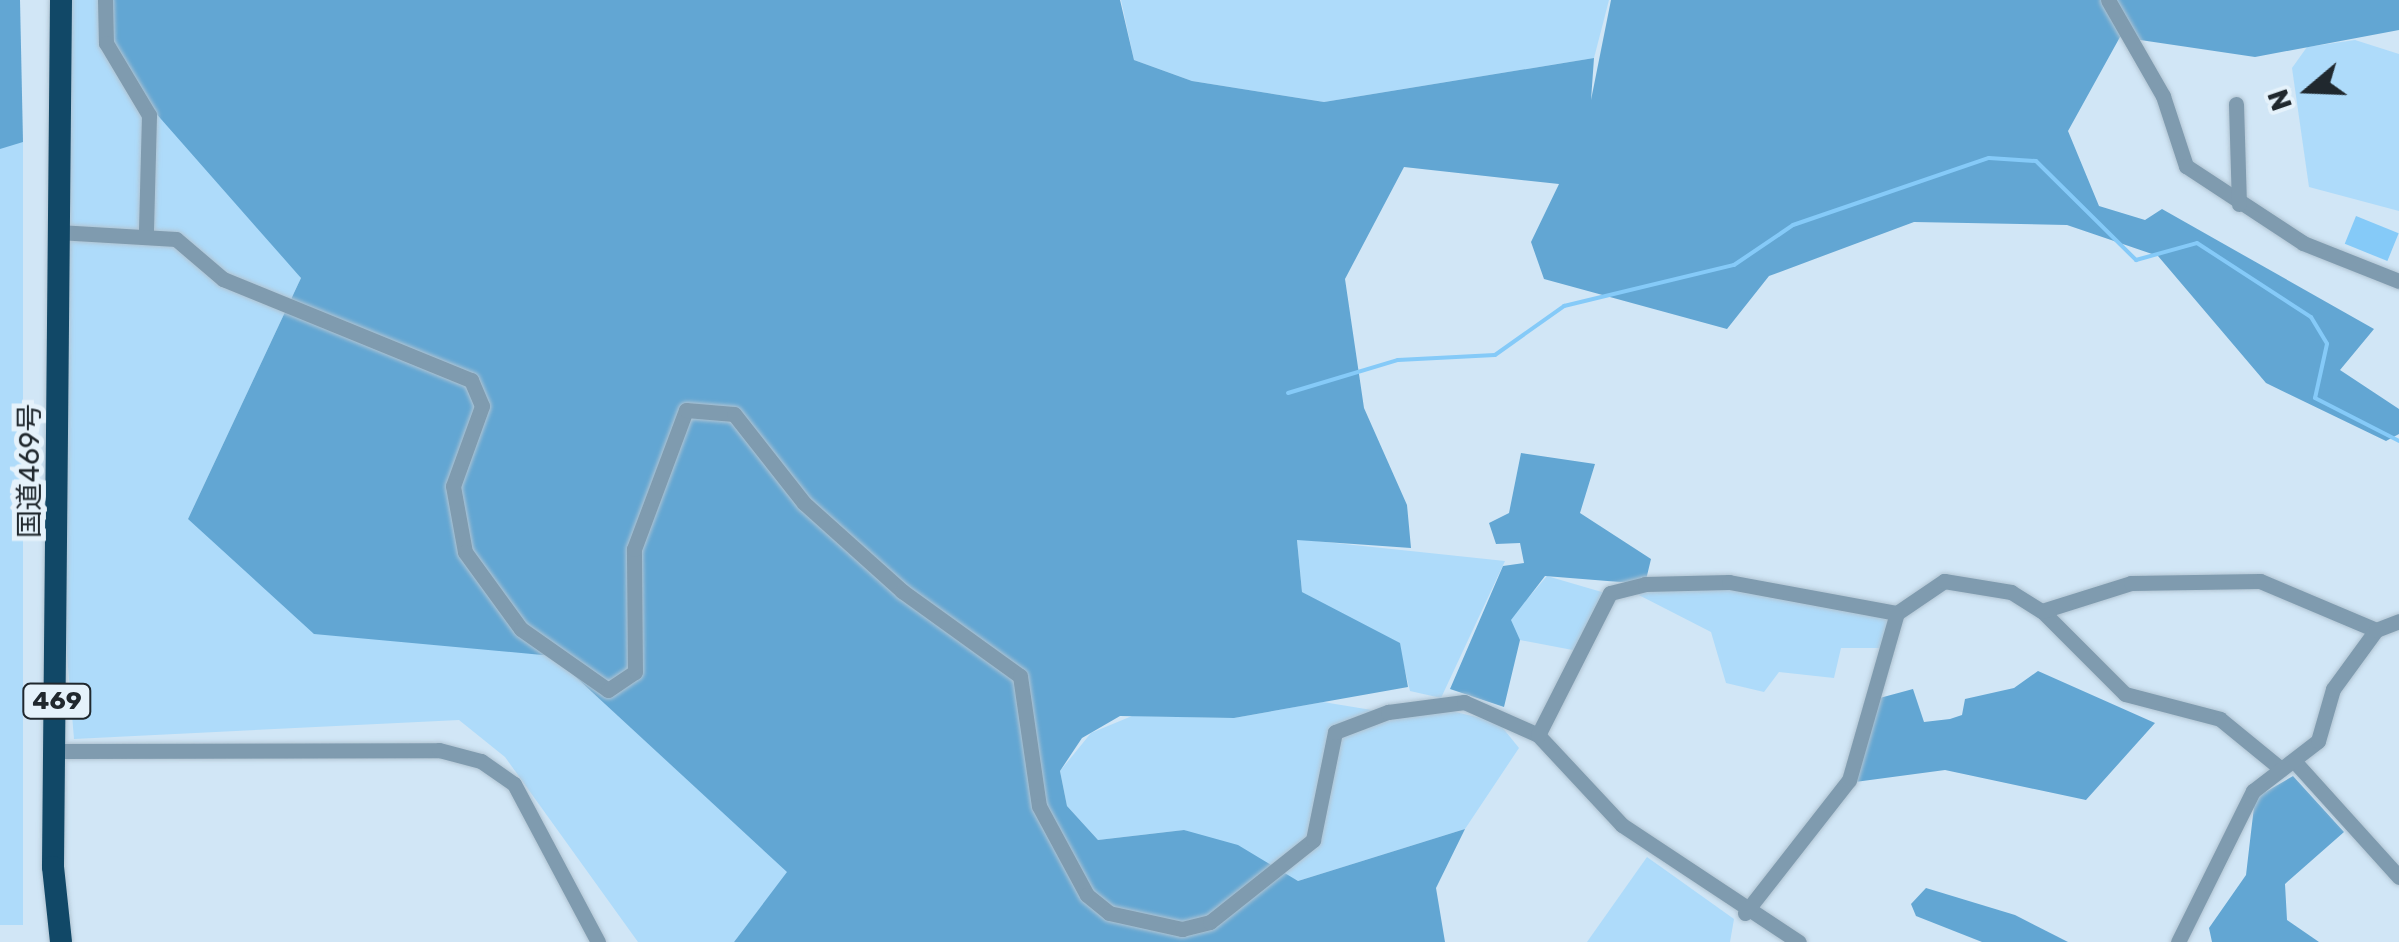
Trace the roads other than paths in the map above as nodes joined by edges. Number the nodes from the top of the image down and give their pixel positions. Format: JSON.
{"nodes":[{"id":1,"x":61,"y":0,"type":"edge"},
{"id":2,"x":106,"y":0,"type":"edge"},
{"id":3,"x":2108,"y":0,"type":"edge"},
{"id":4,"x":2236,"y":104,"type":"dead end"},
{"id":5,"x":2238,"y":204,"type":"junction"},
{"id":6,"x":58,"y":232,"type":"junction"},
{"id":7,"x":146,"y":232,"type":"junction"},
{"id":8,"x":2399,"y":282,"type":"edge"},
{"id":9,"x":2042,"y":610,"type":"junction"},
{"id":10,"x":1897,"y":613,"type":"junction"},
{"id":11,"x":2399,"y":621,"type":"edge"},
{"id":12,"x":2376,"y":630,"type":"junction"},
{"id":13,"x":1538,"y":735,"type":"junction"},
{"id":14,"x":56,"y":751,"type":"junction"},
{"id":15,"x":2288,"y":766,"type":"junction"},
{"id":16,"x":2399,"y":877,"type":"edge"},
{"id":17,"x":1746,"y":913,"type":"junction"},
{"id":18,"x":61,"y":942,"type":"edge"},
{"id":19,"x":598,"y":942,"type":"edge"},
{"id":20,"x":1799,"y":942,"type":"edge"},
{"id":21,"x":2178,"y":942,"type":"edge"}],
"edges":[{"from":1,"to":6,"type":"highway","name":"国道469号","number":"469"},
{"from":2,"to":7,"type":"street"},
{"from":3,"to":5,"type":"street"},
{"from":4,"to":5,"type":"street"},
{"from":5,"to":8,"type":"street"},
{"from":6,"to":7,"type":"street"},
{"from":6,"to":14,"type":"highway","name":"国道469号","number":"469"},
{"from":7,"to":13,"type":"street"},
{"from":9,"to":10,"type":"street"},
{"from":9,"to":12,"type":"street"},
{"from":9,"to":15,"type":"street"},
{"from":10,"to":13,"type":"street"},
{"from":10,"to":17,"type":"street"},
{"from":11,"to":12,"type":"street"},
{"from":12,"to":15,"type":"street"},
{"from":13,"to":17,"type":"street"},
{"from":14,"to":18,"type":"highway","name":"国道469号","number":"469"},
{"from":14,"to":19,"type":"street"},
{"from":15,"to":16,"type":"street"},
{"from":15,"to":21,"type":"street"},
{"from":17,"to":20,"type":"street"}]}
